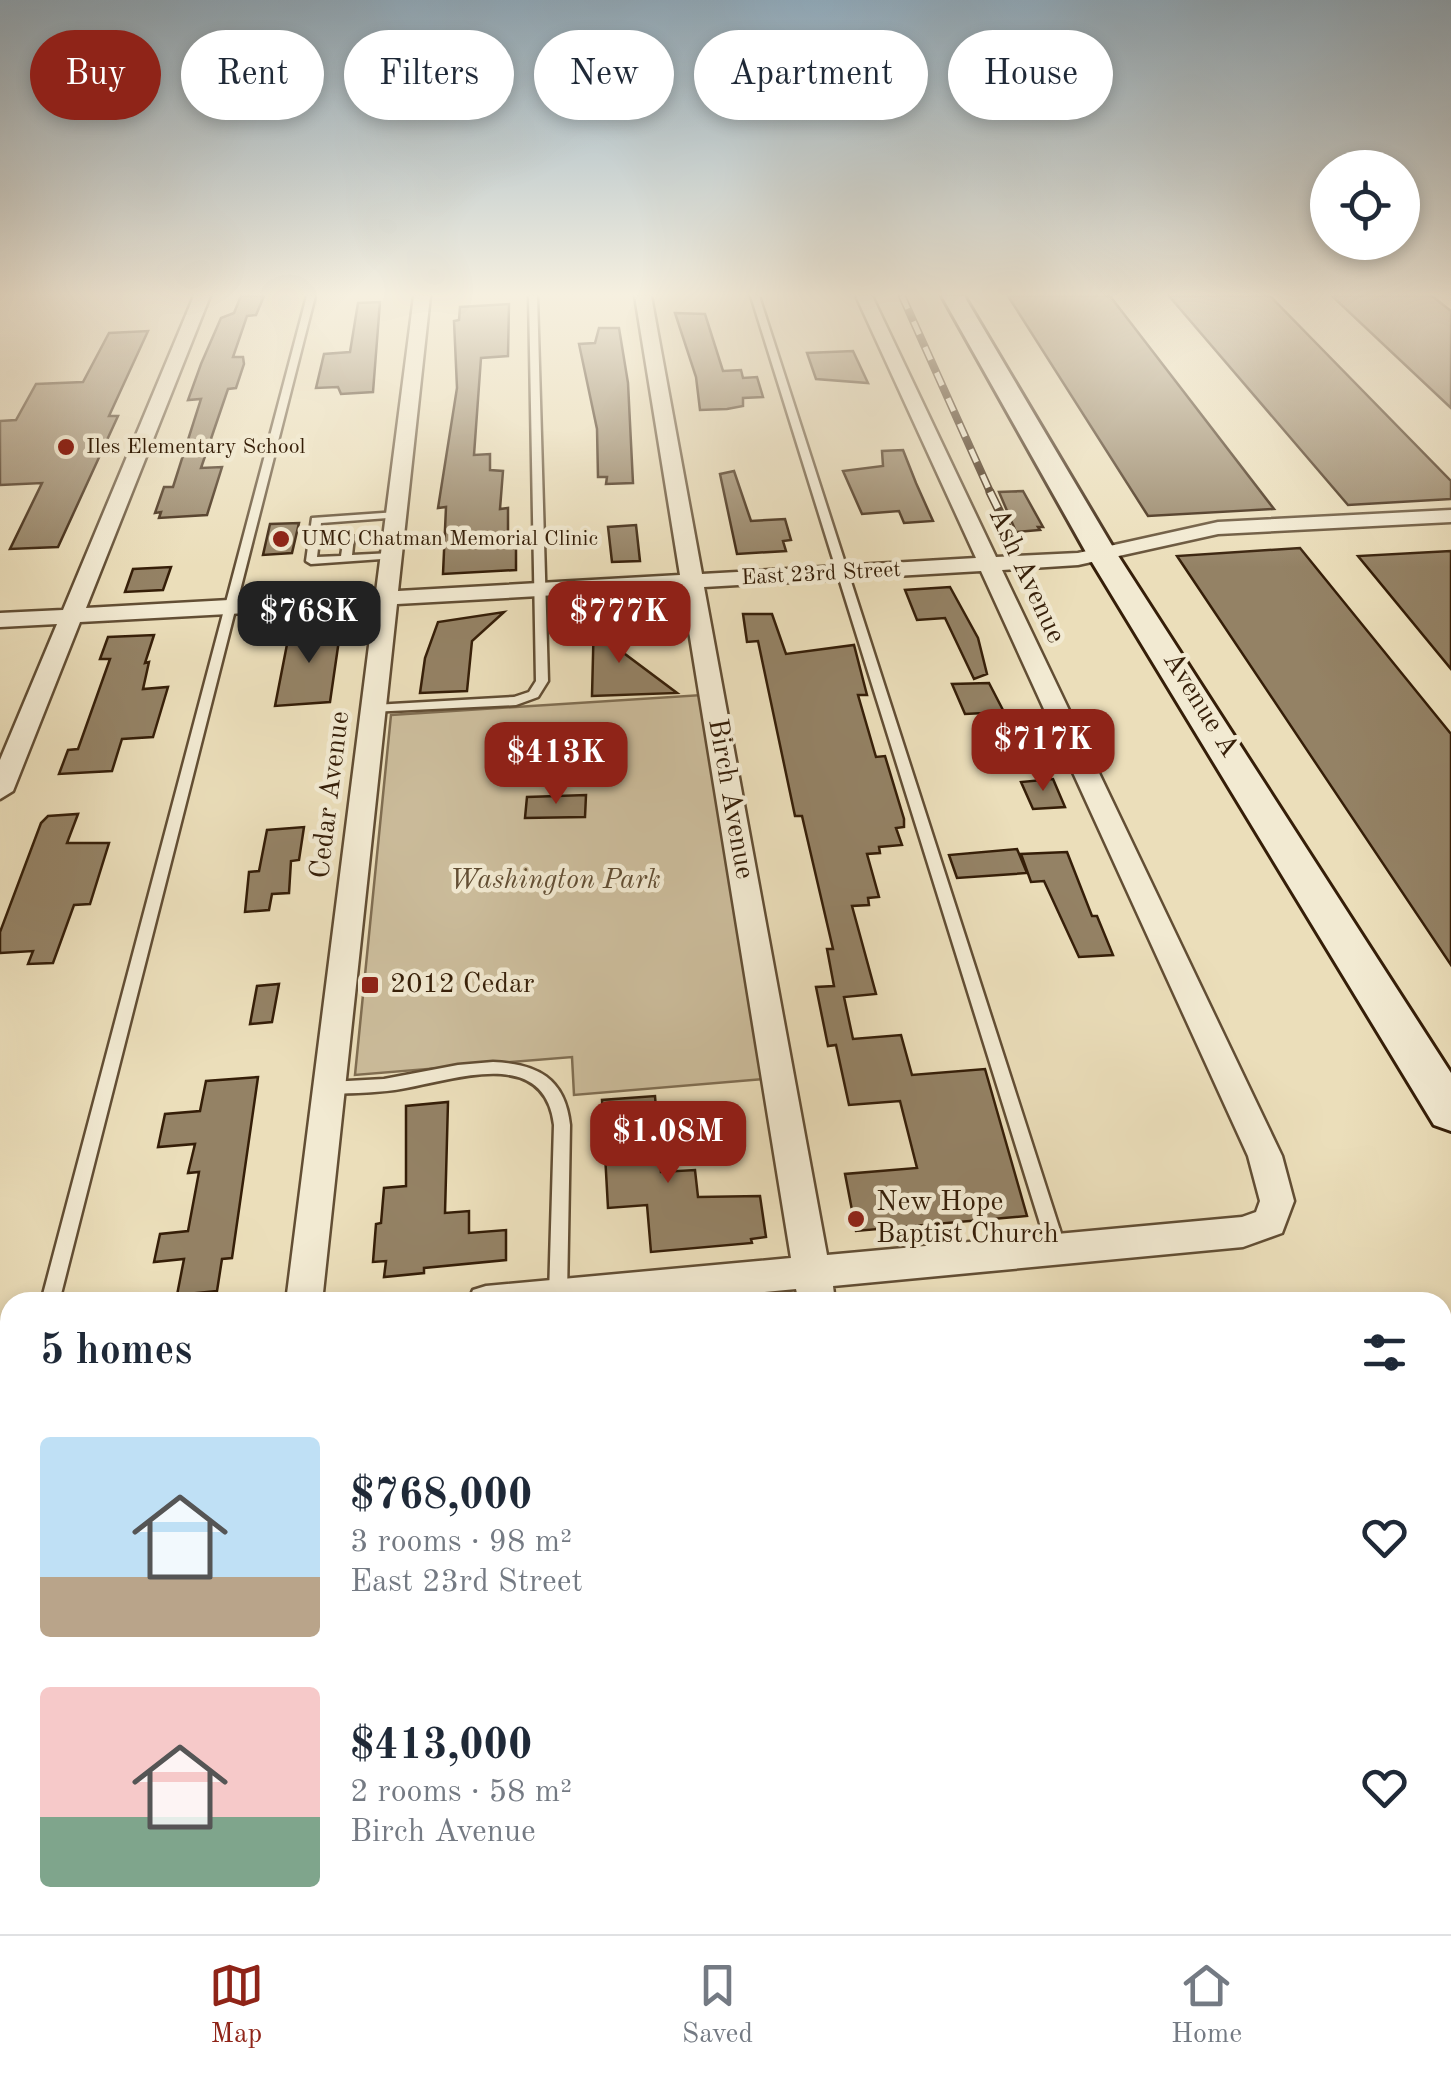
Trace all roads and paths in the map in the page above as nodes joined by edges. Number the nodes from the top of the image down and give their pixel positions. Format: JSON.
{"nodes":[{"id":1,"x":165,"y":386,"type":"edge"},
{"id":2,"x":288,"y":386,"type":"edge"},
{"id":3,"x":412,"y":386,"type":"edge"},
{"id":4,"x":535,"y":386,"type":"edge"},
{"id":5,"x":658,"y":386,"type":"edge"},
{"id":6,"x":783,"y":386,"type":"edge"},
{"id":7,"x":906,"y":386,"type":"edge"},
{"id":8,"x":1005,"y":386,"type":"edge"},
{"id":9,"x":397,"y":515,"type":"junction"},
{"id":10,"x":1451,"y":516,"type":"edge"},
{"id":11,"x":349,"y":537,"type":"dead end"},
{"id":12,"x":1102,"y":554,"type":"junction"},
{"id":13,"x":392,"y":556,"type":"junction"},
{"id":14,"x":346,"y":559,"type":"junction"},
{"id":15,"x":988,"y":565,"type":"junction"},
{"id":16,"x":841,"y":573,"type":"junction"},
{"id":17,"x":692,"y":582,"type":"junction"},
{"id":18,"x":540,"y":590,"type":"junction"},
{"id":19,"x":387,"y":598,"type":"junction"},
{"id":20,"x":232,"y":607,"type":"junction"},
{"id":21,"x":70,"y":616,"type":"junction"},
{"id":22,"x":0,"y":620,"type":"edge"},
{"id":23,"x":374,"y":709,"type":"junction"},
{"id":24,"x":0,"y":792,"type":"edge"},
{"id":25,"x":329,"y":1088,"type":"junction"},
{"id":26,"x":1451,"y":1112,"type":"edge"},
{"id":27,"x":1056,"y":1249,"type":"junction"},
{"id":28,"x":814,"y":1287,"type":"edge"},
{"id":29,"x":53,"y":1292,"type":"edge"},
{"id":30,"x":305,"y":1292,"type":"edge"},
{"id":31,"x":558,"y":1292,"type":"edge"},
{"id":32,"x":672,"y":1292,"type":"edge"}],
"edges":[{"from":1,"to":21,"type":"street"},
{"from":2,"to":20,"type":"lane"},
{"from":3,"to":9,"type":"street","name":"Cedar Avenue"},
{"from":4,"to":18,"type":"lane"},
{"from":5,"to":17,"type":"street","name":"Birch Avenue"},
{"from":6,"to":16,"type":"lane"},
{"from":7,"to":15,"type":"street","name":"Ash Avenue"},
{"from":8,"to":12,"type":"main road","name":"Avenue A"},
{"from":9,"to":13,"type":"street","name":"Cedar Avenue"},
{"from":9,"to":14,"type":"lane"},
{"from":10,"to":12,"type":"street","name":"East 23rd Street"},
{"from":11,"to":14,"type":"lane"},
{"from":12,"to":15,"type":"street","name":"East 23rd Street"},
{"from":12,"to":26,"type":"main road","name":"Avenue A"},
{"from":13,"to":14,"type":"lane"},
{"from":13,"to":19,"type":"street","name":"Cedar Avenue"},
{"from":15,"to":16,"type":"street","name":"East 23rd Street"},
{"from":15,"to":27,"type":"street","name":"Ash Avenue"},
{"from":16,"to":17,"type":"street","name":"East 23rd Street"},
{"from":16,"to":27,"type":"lane"},
{"from":17,"to":18,"type":"street","name":"East 23rd Street"},
{"from":17,"to":28,"type":"street","name":"Birch Avenue"},
{"from":18,"to":19,"type":"street","name":"East 23rd Street"},
{"from":18,"to":23,"type":"lane"},
{"from":19,"to":20,"type":"street","name":"East 23rd Street"},
{"from":19,"to":23,"type":"street","name":"Cedar Avenue"},
{"from":20,"to":21,"type":"street","name":"East 23rd Street"},
{"from":20,"to":29,"type":"lane"},
{"from":21,"to":22,"type":"street","name":"East 23rd Street"},
{"from":21,"to":24,"type":"street"},
{"from":23,"to":25,"type":"street","name":"Cedar Avenue"},
{"from":25,"to":30,"type":"street","name":"Cedar Avenue"},
{"from":25,"to":31,"type":"lane"},
{"from":27,"to":28,"type":"street"},
{"from":28,"to":32,"type":"street"}]}
